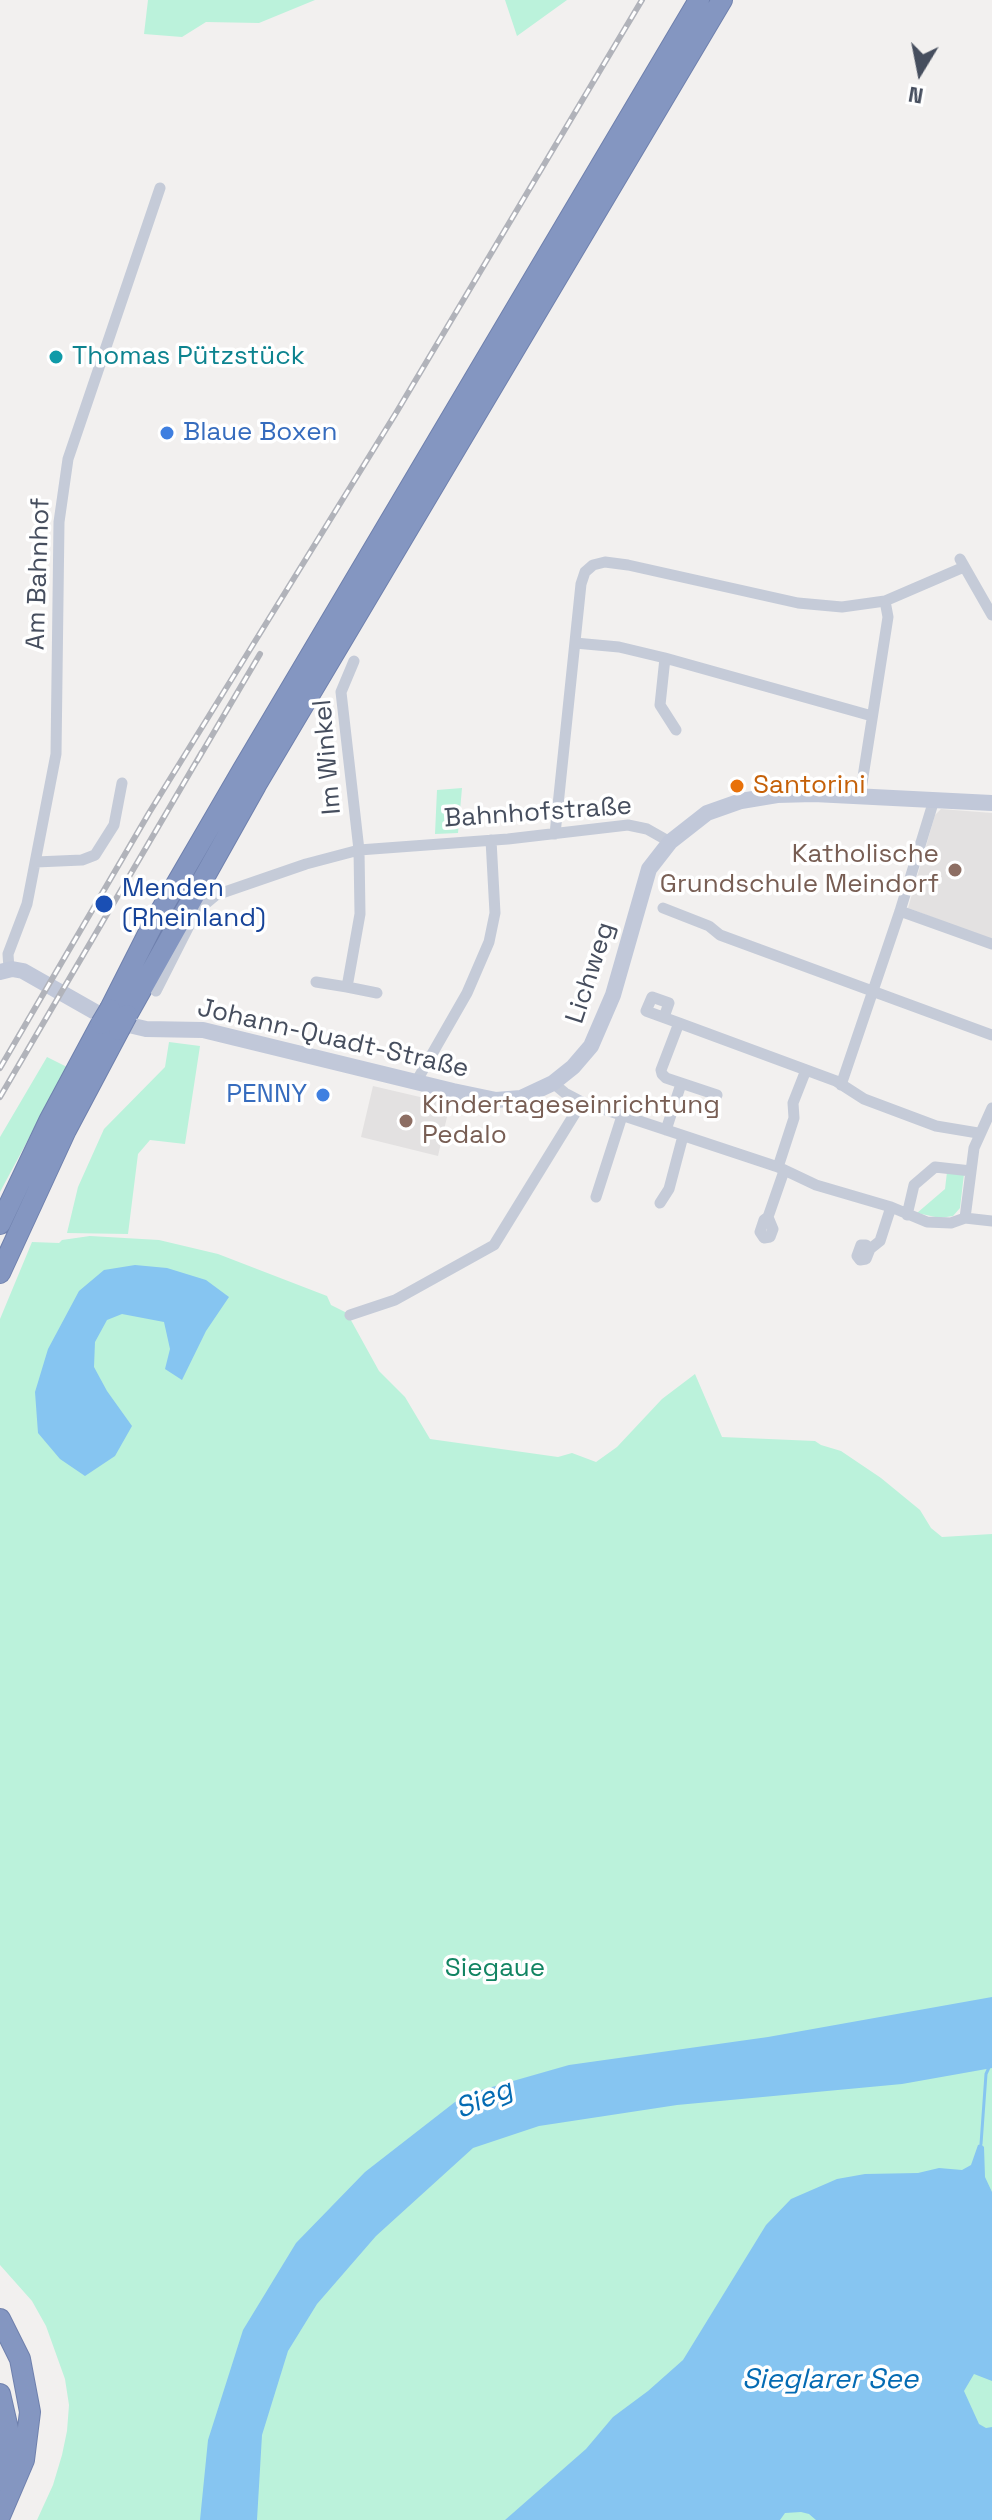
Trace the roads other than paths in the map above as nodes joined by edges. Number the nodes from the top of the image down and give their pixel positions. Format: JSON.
{"nodes":[{"id":1,"x":699,"y":0,"type":"edge"},
{"id":2,"x":722,"y":0,"type":"edge"},
{"id":3,"x":160,"y":188,"type":"dead end"},
{"id":4,"x":885,"y":601,"type":"junction"},
{"id":5,"x":992,"y":615,"type":"edge"},
{"id":6,"x":575,"y":643,"type":"junction"},
{"id":7,"x":665,"y":658,"type":"junction"},
{"id":8,"x":354,"y":661,"type":"dead end"},
{"id":9,"x":872,"y":716,"type":"junction"},
{"id":10,"x":676,"y":730,"type":"dead end"},
{"id":11,"x":122,"y":783,"type":"dead end"},
{"id":12,"x":860,"y":796,"type":"junction"},
{"id":13,"x":934,"y":800,"type":"junction"},
{"id":14,"x":992,"y":803,"type":"edge"},
{"id":15,"x":555,"y":834,"type":"junction"},
{"id":16,"x":491,"y":840,"type":"junction"},
{"id":17,"x":670,"y":842,"type":"junction"},
{"id":18,"x":359,"y":850,"type":"junction"},
{"id":19,"x":36,"y":862,"type":"junction"},
{"id":20,"x":663,"y":908,"type":"dead end"},
{"id":21,"x":900,"y":911,"type":"junction"},
{"id":22,"x":992,"y":944,"type":"edge"},
{"id":23,"x":4,"y":971,"type":"edge"},
{"id":24,"x":316,"y":982,"type":"dead end"},
{"id":25,"x":347,"y":987,"type":"junction"},
{"id":26,"x":156,"y":991,"type":"dead end"},
{"id":27,"x":377,"y":993,"type":"dead end"},
{"id":28,"x":873,"y":993,"type":"junction"},
{"id":29,"x":664,"y":1017,"type":"dead end"},
{"id":30,"x":114,"y":1020,"type":"junction"},
{"id":31,"x":679,"y":1023,"type":"junction"},
{"id":32,"x":992,"y":1035,"type":"edge"},
{"id":33,"x":806,"y":1070,"type":"junction"},
{"id":34,"x":416,"y":1082,"type":"junction"},
{"id":35,"x":553,"y":1083,"type":"junction"},
{"id":36,"x":681,"y":1084,"type":"junction"},
{"id":37,"x":841,"y":1085,"type":"junction"},
{"id":38,"x":717,"y":1095,"type":"dead end"},
{"id":39,"x":582,"y":1102,"type":"junction"},
{"id":40,"x":622,"y":1116,"type":"junction"},
{"id":41,"x":990,"y":1116,"type":"edge"},
{"id":42,"x":666,"y":1130,"type":"junction"},
{"id":43,"x":978,"y":1133,"type":"junction"},
{"id":44,"x":683,"y":1136,"type":"junction"},
{"id":45,"x":781,"y":1169,"type":"junction"},
{"id":46,"x":971,"y":1171,"type":"junction"},
{"id":47,"x":596,"y":1197,"type":"dead end"},
{"id":48,"x":660,"y":1203,"type":"dead end"},
{"id":49,"x":891,"y":1207,"type":"junction"},
{"id":50,"x":907,"y":1215,"type":"junction"},
{"id":51,"x":768,"y":1217,"type":"dead end"},
{"id":52,"x":965,"y":1218,"type":"junction"},
{"id":53,"x":992,"y":1221,"type":"edge"},
{"id":54,"x":0,"y":1224,"type":"edge"},
{"id":55,"x":870,"y":1249,"type":"dead end"},
{"id":56,"x":0,"y":1273,"type":"edge"},
{"id":57,"x":350,"y":1315,"type":"dead end"},
{"id":58,"x":0,"y":2319,"type":"edge"},
{"id":59,"x":0,"y":2394,"type":"edge"},
{"id":60,"x":0,"y":2480,"type":"edge"},
{"id":61,"x":0,"y":2516,"type":"edge"}],
"edges":[{"from":1,"to":30,"type":"highway"},
{"from":2,"to":30,"type":"highway"},
{"from":3,"to":19,"type":"street","name":"Am Bahnhof"},
{"from":4,"to":5,"type":"street"},
{"from":4,"to":6,"type":"street"},
{"from":4,"to":9,"type":"street"},
{"from":6,"to":7,"type":"street"},
{"from":6,"to":15,"type":"street"},
{"from":7,"to":9,"type":"street"},
{"from":7,"to":10,"type":"street"},
{"from":8,"to":18,"type":"street","name":"Im Winkel"},
{"from":9,"to":12,"type":"street"},
{"from":11,"to":19,"type":"street"},
{"from":12,"to":13,"type":"main road"},
{"from":12,"to":17,"type":"main road"},
{"from":13,"to":14,"type":"main road"},
{"from":13,"to":21,"type":"street"},
{"from":15,"to":16,"type":"street","name":"Bahnhofstraße"},
{"from":15,"to":17,"type":"street","name":"Bahnhofstraße"},
{"from":16,"to":18,"type":"street","name":"Bahnhofstraße"},
{"from":16,"to":34,"type":"street"},
{"from":17,"to":35,"type":"main road","name":"Lichweg"},
{"from":18,"to":25,"type":"street"},
{"from":18,"to":26,"type":"street","name":"Bahnhofstraße"},
{"from":19,"to":23,"type":"street","name":"Am Bahnhof"},
{"from":20,"to":28,"type":"street"},
{"from":21,"to":22,"type":"street"},
{"from":21,"to":28,"type":"street"},
{"from":23,"to":34,"type":"main road","name":"Johann-Quadt-Straße"},
{"from":24,"to":25,"type":"street"},
{"from":25,"to":27,"type":"street"},
{"from":28,"to":32,"type":"street"},
{"from":28,"to":37,"type":"street"},
{"from":29,"to":31,"type":"street"},
{"from":30,"to":54,"type":"highway"},
{"from":30,"to":56,"type":"highway"},
{"from":31,"to":33,"type":"street"},
{"from":31,"to":36,"type":"street"},
{"from":33,"to":37,"type":"street"},
{"from":33,"to":45,"type":"street"},
{"from":34,"to":35,"type":"main road","name":"Johann-Quadt-Straße"},
{"from":35,"to":39,"type":"street"},
{"from":36,"to":38,"type":"street"},
{"from":36,"to":42,"type":"street"},
{"from":37,"to":43,"type":"street"},
{"from":39,"to":40,"type":"street"},
{"from":39,"to":57,"type":"street"},
{"from":40,"to":42,"type":"street"},
{"from":40,"to":47,"type":"street"},
{"from":41,"to":43,"type":"street"},
{"from":42,"to":44,"type":"street"},
{"from":43,"to":46,"type":"street"},
{"from":44,"to":45,"type":"street"},
{"from":44,"to":48,"type":"street"},
{"from":45,"to":49,"type":"street"},
{"from":45,"to":51,"type":"street"},
{"from":46,"to":50,"type":"street"},
{"from":46,"to":52,"type":"street"},
{"from":49,"to":50,"type":"street"},
{"from":49,"to":55,"type":"street"},
{"from":50,"to":52,"type":"street"},
{"from":52,"to":53,"type":"street"},
{"from":58,"to":61,"type":"highway"},
{"from":59,"to":60,"type":"highway"}]}
